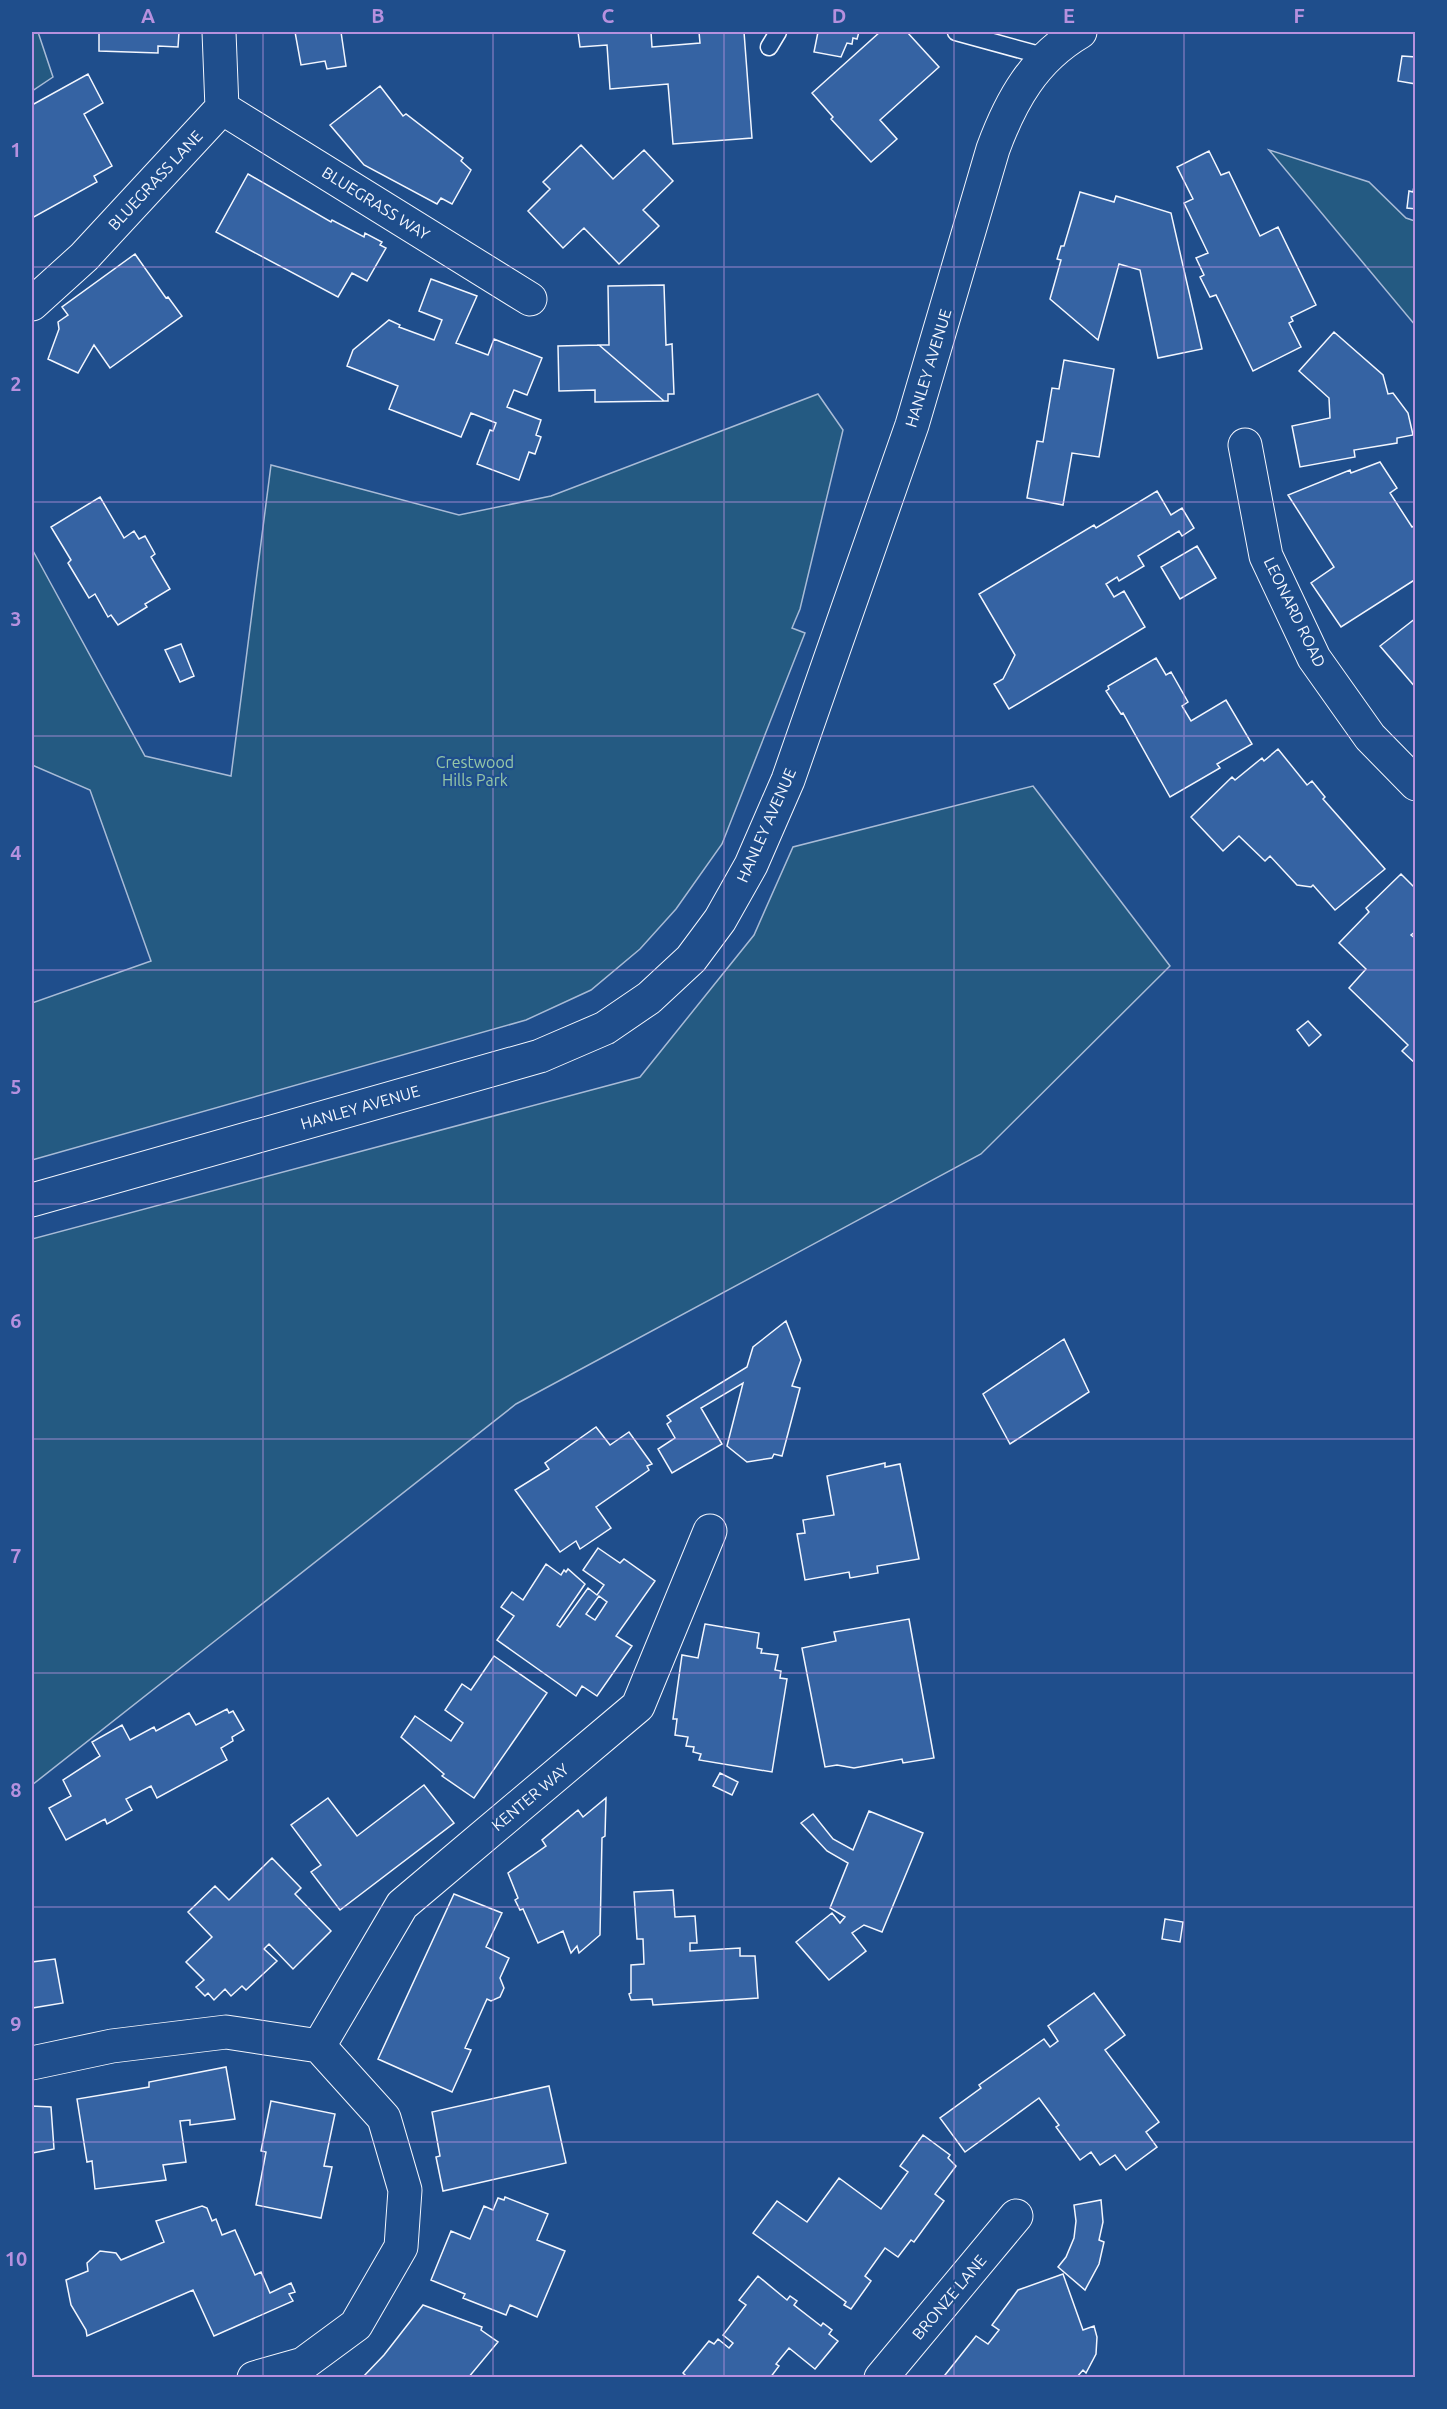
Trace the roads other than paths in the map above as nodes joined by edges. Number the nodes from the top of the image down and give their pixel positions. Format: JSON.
{"nodes":[{"id":1,"x":219,"y":32,"type":"edge"},
{"id":2,"x":778,"y":32,"type":"edge"},
{"id":3,"x":956,"y":32,"type":"edge"},
{"id":4,"x":1080,"y":32,"type":"edge"},
{"id":5,"x":770,"y":47,"type":"dead end"},
{"id":6,"x":1047,"y":57,"type":"junction"},
{"id":7,"x":222,"y":108,"type":"junction"},
{"id":8,"x":530,"y":299,"type":"dead end"},
{"id":9,"x":32,"y":304,"type":"edge"},
{"id":10,"x":1245,"y":445,"type":"dead end"},
{"id":11,"x":1416,"y":784,"type":"edge"},
{"id":12,"x":32,"y":1200,"type":"edge"},
{"id":13,"x":710,"y":1531,"type":"dead end"},
{"id":14,"x":319,"y":2046,"type":"junction"},
{"id":15,"x":32,"y":2063,"type":"edge"},
{"id":16,"x":1016,"y":2216,"type":"dead end"},
{"id":17,"x":254,"y":2378,"type":"edge"},
{"id":18,"x":881,"y":2378,"type":"edge"}],
"edges":[{"from":1,"to":7,"type":"street"},
{"from":2,"to":5,"type":"lane"},
{"from":3,"to":6,"type":"lane"},
{"from":4,"to":6,"type":"street","name":"HANLEY AVENUE"},
{"from":6,"to":12,"type":"street","name":"HANLEY AVENUE"},
{"from":7,"to":8,"type":"street","name":"BLUEGRASS WAY"},
{"from":7,"to":9,"type":"street","name":"BLUEGRASS LANE"},
{"from":10,"to":11,"type":"street","name":"LEONARD ROAD"},
{"from":13,"to":14,"type":"street","name":"KENTER WAY"},
{"from":14,"to":15,"type":"street"},
{"from":14,"to":17,"type":"street"},
{"from":16,"to":18,"type":"street","name":"BRONZE LANE"}]}
